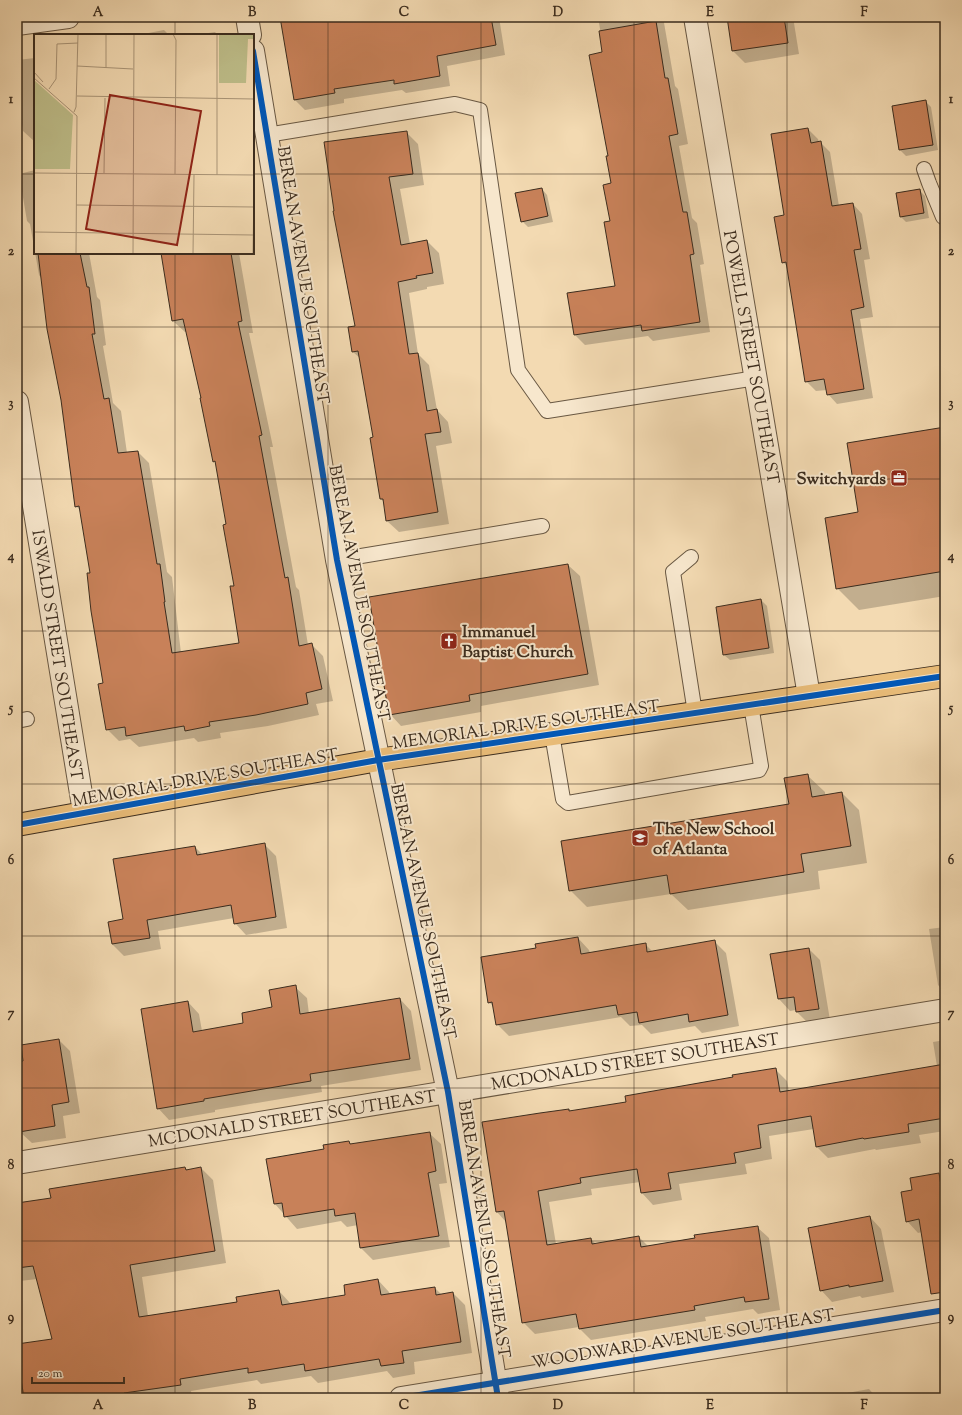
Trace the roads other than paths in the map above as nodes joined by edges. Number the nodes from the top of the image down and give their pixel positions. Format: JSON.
{"nodes":[{"id":1,"x":68,"y":17,"type":"edge"},
{"id":2,"x":247,"y":17,"type":"edge"},
{"id":3,"x":695,"y":17,"type":"edge"},
{"id":4,"x":17,"y":24,"type":"edge"},
{"id":5,"x":250,"y":34,"type":"edge"},
{"id":6,"x":254,"y":57,"type":"edge"},
{"id":7,"x":267,"y":134,"type":"junction"},
{"id":8,"x":924,"y":169,"type":"dead end"},
{"id":9,"x":945,"y":218,"type":"edge"},
{"id":10,"x":756,"y":378,"type":"junction"},
{"id":11,"x":17,"y":402,"type":"edge"},
{"id":12,"x":542,"y":526,"type":"dead end"},
{"id":13,"x":691,"y":557,"type":"dead end"},
{"id":14,"x":337,"y":560,"type":"junction"},
{"id":15,"x":945,"y":676,"type":"edge"},
{"id":16,"x":809,"y":696,"type":"junction"},
{"id":17,"x":751,"y":705,"type":"junction"},
{"id":18,"x":695,"y":713,"type":"junction"},
{"id":19,"x":552,"y":734,"type":"junction"},
{"id":20,"x":378,"y":760,"type":"junction"},
{"id":21,"x":84,"y":812,"type":"junction"},
{"id":22,"x":17,"y":825,"type":"edge"},
{"id":23,"x":945,"y":1010,"type":"edge"},
{"id":24,"x":448,"y":1092,"type":"junction"},
{"id":25,"x":17,"y":1163,"type":"edge"},
{"id":26,"x":945,"y":1310,"type":"edge"},
{"id":27,"x":497,"y":1390,"type":"edge"},
{"id":28,"x":401,"y":1398,"type":"edge"}],
"edges":[{"from":1,"to":4,"type":"street"},
{"from":2,"to":5,"type":"street"},
{"from":3,"to":10,"type":"street","name":"POWELL STREET SOUTHEAST"},
{"from":6,"to":7,"type":"street","name":"BEREAN AVENUE SOUTHEAST"},
{"from":7,"to":10,"type":"lane"},
{"from":7,"to":14,"type":"street","name":"BEREAN AVENUE SOUTHEAST"},
{"from":8,"to":9,"type":"lane"},
{"from":10,"to":16,"type":"street","name":"POWELL STREET SOUTHEAST"},
{"from":11,"to":21,"type":"street","name":"ISWALD STREET SOUTHEAST"},
{"from":12,"to":14,"type":"lane"},
{"from":13,"to":18,"type":"lane"},
{"from":14,"to":20,"type":"street","name":"BEREAN AVENUE SOUTHEAST"},
{"from":15,"to":16,"type":"main road","name":"MEMORIAL DRIVE SOUTHEAST"},
{"from":16,"to":17,"type":"main road","name":"MEMORIAL DRIVE SOUTHEAST"},
{"from":17,"to":18,"type":"main road","name":"MEMORIAL DRIVE SOUTHEAST"},
{"from":17,"to":19,"type":"lane"},
{"from":18,"to":19,"type":"main road","name":"MEMORIAL DRIVE SOUTHEAST"},
{"from":19,"to":20,"type":"main road","name":"MEMORIAL DRIVE SOUTHEAST"},
{"from":20,"to":21,"type":"main road","name":"MEMORIAL DRIVE SOUTHEAST"},
{"from":20,"to":24,"type":"street","name":"BEREAN AVENUE SOUTHEAST"},
{"from":21,"to":22,"type":"main road","name":"MEMORIAL DRIVE SOUTHEAST"},
{"from":23,"to":24,"type":"street","name":"MCDONALD STREET SOUTHEAST"},
{"from":24,"to":25,"type":"street","name":"MCDONALD STREET SOUTHEAST"},
{"from":24,"to":27,"type":"street","name":"BEREAN AVENUE SOUTHEAST"},
{"from":26,"to":27,"type":"street","name":"WOODWARD AVENUE SOUTHEAST"},
{"from":27,"to":28,"type":"street","name":"WOODWARD AVENUE SOUTHEAST"}]}
